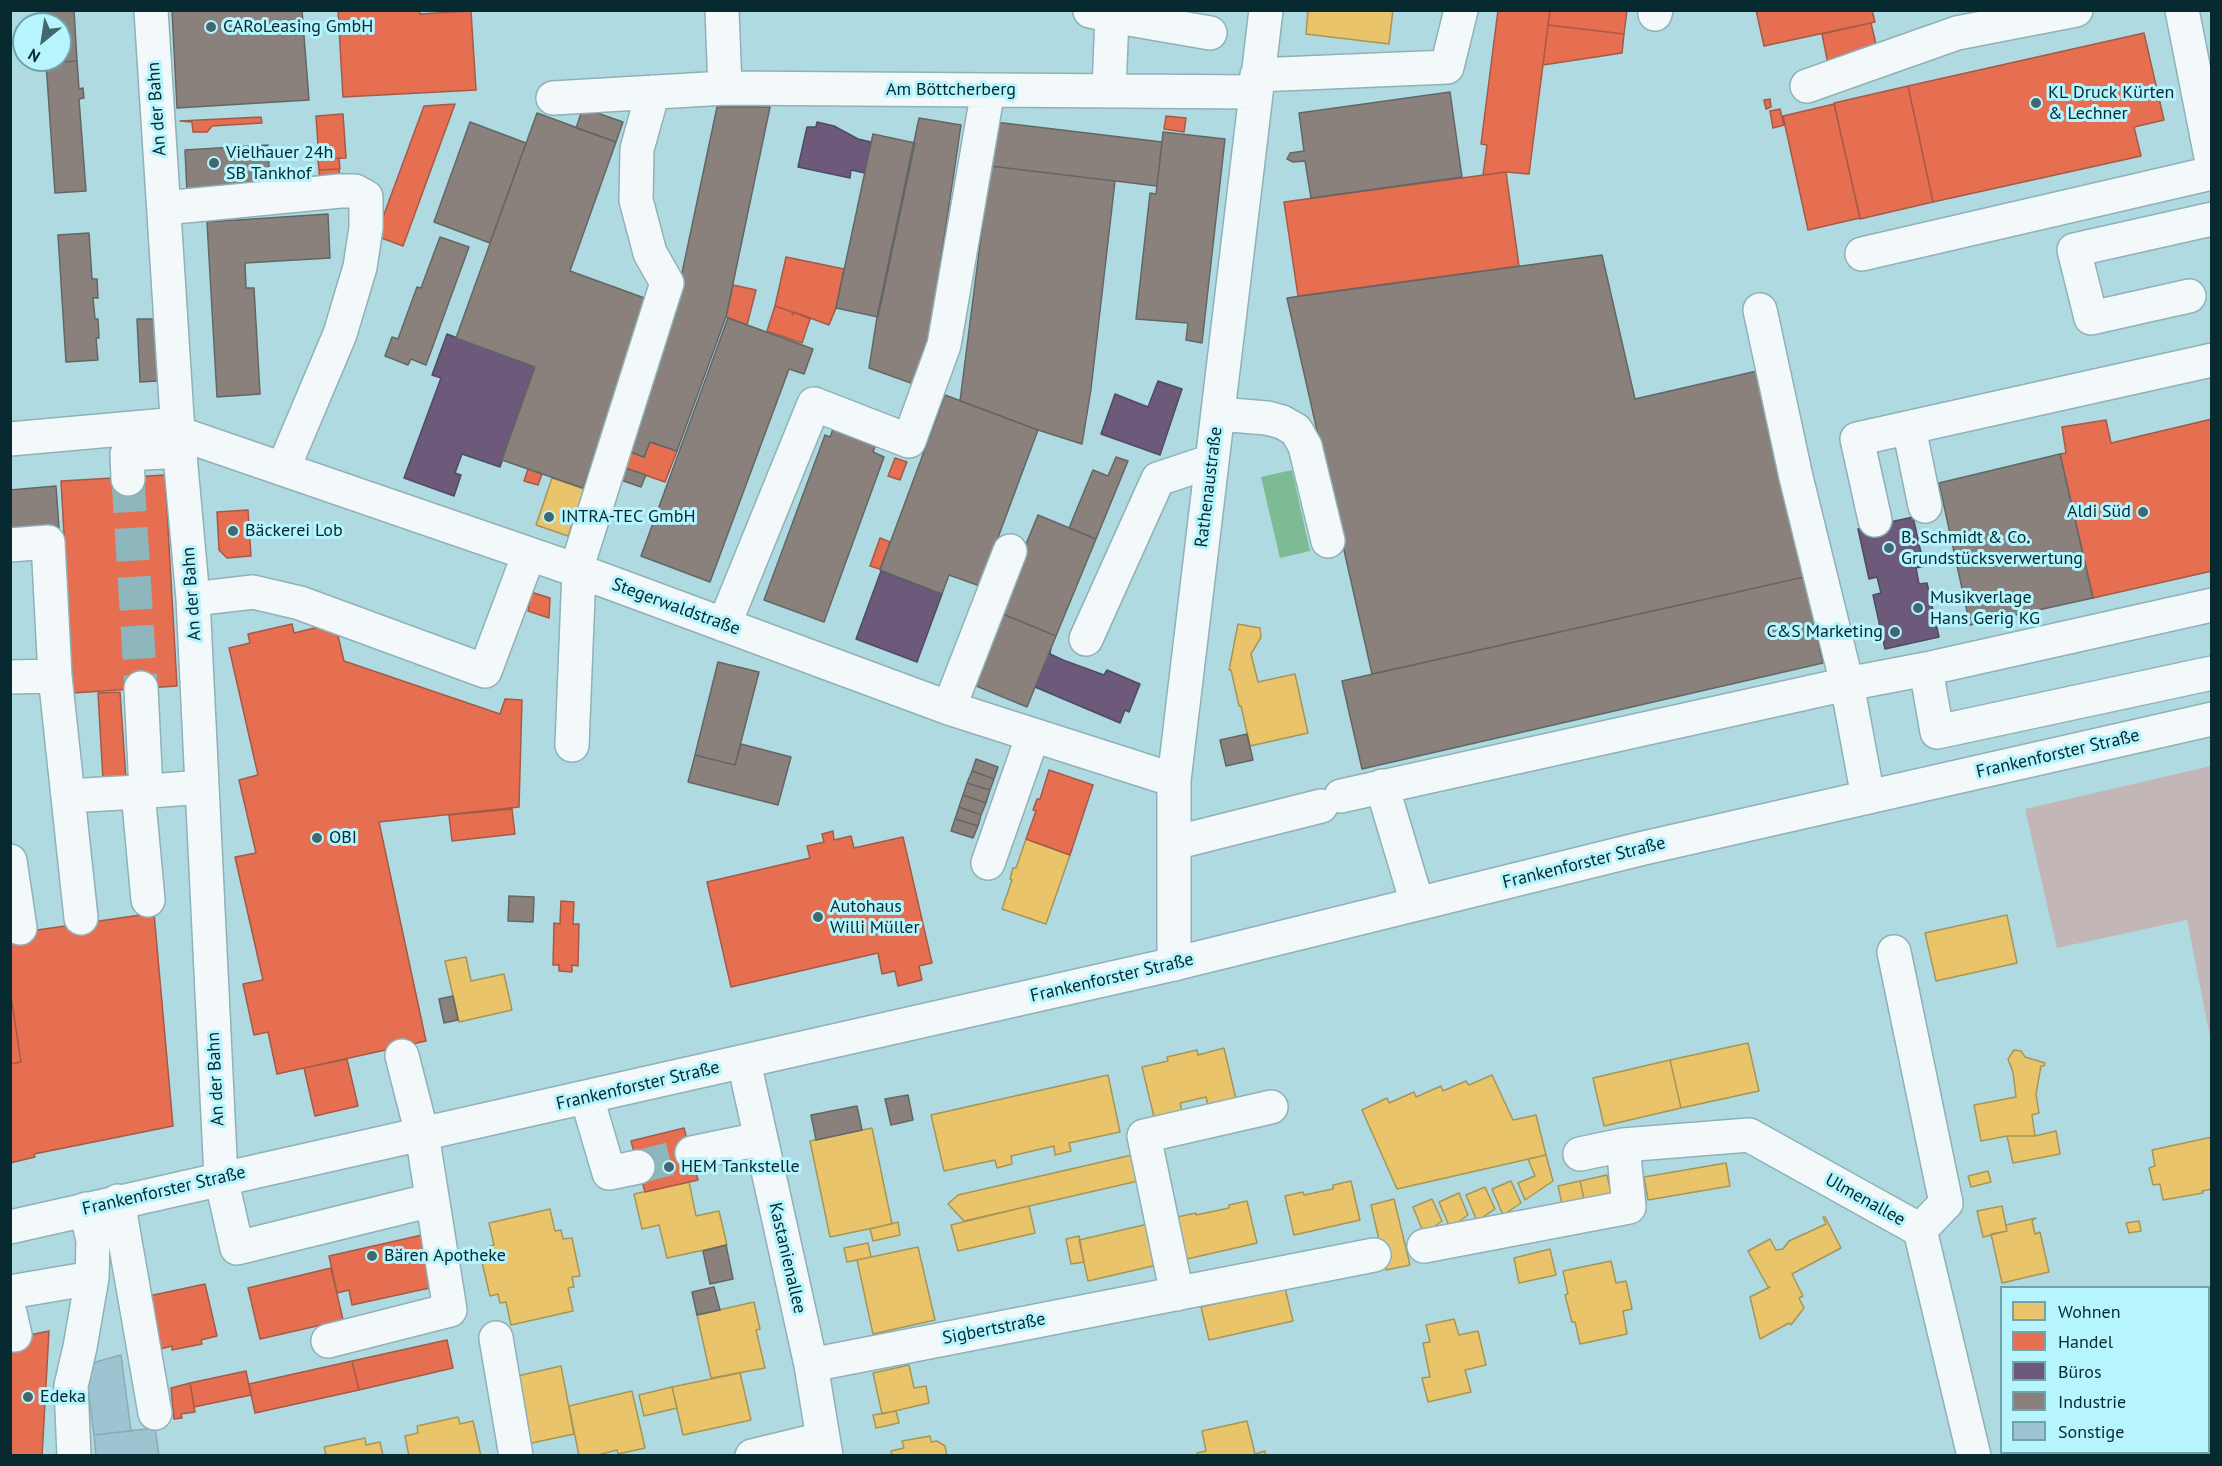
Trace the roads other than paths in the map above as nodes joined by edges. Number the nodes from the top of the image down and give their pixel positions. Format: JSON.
{"nodes":[{"id":1,"x":151,"y":10,"type":"edge"},
{"id":2,"x":722,"y":10,"type":"edge"},
{"id":3,"x":1266,"y":10,"type":"edge"},
{"id":4,"x":1461,"y":10,"type":"edge"},
{"id":5,"x":2076,"y":10,"type":"edge"},
{"id":6,"x":2182,"y":10,"type":"edge"},
{"id":7,"x":1100,"y":13,"type":"edge"},
{"id":8,"x":1210,"y":33,"type":"dead end"},
{"id":9,"x":1256,"y":83,"type":"junction"},
{"id":10,"x":1807,"y":86,"type":"dead end"},
{"id":11,"x":725,"y":88,"type":"junction"},
{"id":12,"x":988,"y":90,"type":"junction"},
{"id":13,"x":1108,"y":90,"type":"junction"},
{"id":14,"x":652,"y":92,"type":"junction"},
{"id":15,"x":553,"y":98,"type":"dead end"},
{"id":16,"x":2211,"y":162,"type":"edge"},
{"id":17,"x":2211,"y":173,"type":"edge"},
{"id":18,"x":164,"y":208,"type":"junction"},
{"id":19,"x":2211,"y":219,"type":"edge"},
{"id":20,"x":1862,"y":254,"type":"dead end"},
{"id":21,"x":2189,"y":296,"type":"dead end"},
{"id":22,"x":1760,"y":310,"type":"dead end"},
{"id":23,"x":2211,"y":360,"type":"edge"},
{"id":24,"x":1218,"y":414,"type":"junction"},
{"id":25,"x":1909,"y":428,"type":"junction"},
{"id":26,"x":179,"y":436,"type":"junction"},
{"id":27,"x":10,"y":439,"type":"edge"},
{"id":28,"x":1212,"y":461,"type":"junction"},
{"id":29,"x":283,"y":469,"type":"junction"},
{"id":30,"x":128,"y":479,"type":"tunnel mouth"},
{"id":31,"x":1925,"y":506,"type":"dead end"},
{"id":32,"x":1875,"y":520,"type":"dead end"},
{"id":33,"x":1328,"y":541,"type":"dead end"},
{"id":34,"x":10,"y":545,"type":"edge"},
{"id":35,"x":1010,"y":551,"type":"dead end"},
{"id":36,"x":529,"y":554,"type":"junction"},
{"id":37,"x":577,"y":571,"type":"junction"},
{"id":38,"x":194,"y":599,"type":"junction"},
{"id":39,"x":2211,"y":605,"type":"edge"},
{"id":40,"x":724,"y":625,"type":"junction"},
{"id":41,"x":1086,"y":639,"type":"dead end"},
{"id":42,"x":1926,"y":669,"type":"junction"},
{"id":43,"x":2211,"y":673,"type":"edge"},
{"id":44,"x":56,"y":676,"type":"junction"},
{"id":45,"x":10,"y":677,"type":"edge"},
{"id":46,"x":1846,"y":684,"type":"junction"},
{"id":47,"x":141,"y":688,"type":"tunnel mouth"},
{"id":48,"x":949,"y":708,"type":"junction"},
{"id":49,"x":2211,"y":719,"type":"edge"},
{"id":50,"x":1033,"y":735,"type":"junction"},
{"id":51,"x":572,"y":745,"type":"dead end"},
{"id":52,"x":1174,"y":780,"type":"junction"},
{"id":53,"x":1382,"y":786,"type":"junction"},
{"id":54,"x":202,"y":787,"type":"junction"},
{"id":55,"x":142,"y":792,"type":"junction"},
{"id":56,"x":68,"y":796,"type":"junction"},
{"id":57,"x":1868,"y":796,"type":"junction"},
{"id":58,"x":1174,"y":843,"type":"junction"},
{"id":59,"x":10,"y":861,"type":"edge"},
{"id":60,"x":988,"y":863,"type":"dead end"},
{"id":61,"x":148,"y":900,"type":"dead end"},
{"id":62,"x":1417,"y":903,"type":"junction"},
{"id":63,"x":81,"y":918,"type":"dead end"},
{"id":64,"x":20,"y":928,"type":"dead end"},
{"id":65,"x":1894,"y":952,"type":"dead end"},
{"id":66,"x":1174,"y":964,"type":"junction"},
{"id":67,"x":402,"y":1056,"type":"dead end"},
{"id":68,"x":744,"y":1062,"type":"junction"},
{"id":69,"x":587,"y":1098,"type":"junction"},
{"id":70,"x":1271,"y":1107,"type":"dead end"},
{"id":71,"x":422,"y":1134,"type":"junction"},
{"id":72,"x":760,"y":1139,"type":"junction"},
{"id":73,"x":1623,"y":1145,"type":"junction"},
{"id":74,"x":692,"y":1153,"type":"tunnel mouth"},
{"id":75,"x":1580,"y":1154,"type":"dead end"},
{"id":76,"x":638,"y":1167,"type":"tunnel mouth"},
{"id":77,"x":221,"y":1178,"type":"junction"},
{"id":78,"x":432,"y":1200,"type":"junction"},
{"id":79,"x":118,"y":1202,"type":"junction"},
{"id":80,"x":86,"y":1209,"type":"junction"},
{"id":81,"x":10,"y":1227,"type":"edge"},
{"id":82,"x":1920,"y":1230,"type":"junction"},
{"id":83,"x":1424,"y":1246,"type":"dead end"},
{"id":84,"x":1374,"y":1256,"type":"dead end"},
{"id":85,"x":92,"y":1278,"type":"junction"},
{"id":86,"x":10,"y":1292,"type":"edge"},
{"id":87,"x":1177,"y":1294,"type":"junction"},
{"id":88,"x":496,"y":1338,"type":"dead end"},
{"id":89,"x":328,"y":1341,"type":"dead end"},
{"id":90,"x":811,"y":1365,"type":"junction"},
{"id":91,"x":154,"y":1413,"type":"dead end"},
{"id":92,"x":824,"y":1447,"type":"edge"},
{"id":93,"x":74,"y":1455,"type":"edge"},
{"id":94,"x":516,"y":1455,"type":"edge"},
{"id":95,"x":752,"y":1455,"type":"edge"},
{"id":96,"x":1974,"y":1455,"type":"edge"}],
"edges":[{"from":1,"to":18,"type":"street","name":"An der Bahn"},
{"from":2,"to":11,"type":"street"},
{"from":3,"to":9,"type":"street","name":"Rathenaustraße"},
{"from":4,"to":9,"type":"street","name":"Am Böttcherberg"},
{"from":5,"to":10,"type":"street"},
{"from":6,"to":16,"type":"street"},
{"from":7,"to":8,"type":"street"},
{"from":7,"to":13,"type":"street"},
{"from":9,"to":13,"type":"street","name":"Am Böttcherberg"},
{"from":9,"to":24,"type":"street","name":"Rathenaustraße"},
{"from":11,"to":12,"type":"street","name":"Am Böttcherberg"},
{"from":11,"to":14,"type":"street","name":"Am Böttcherberg"},
{"from":12,"to":13,"type":"street","name":"Am Böttcherberg"},
{"from":12,"to":40,"type":"street"},
{"from":14,"to":15,"type":"street","name":"Am Böttcherberg"},
{"from":14,"to":37,"type":"street"},
{"from":17,"to":20,"type":"street"},
{"from":18,"to":26,"type":"street","name":"An der Bahn"},
{"from":18,"to":29,"type":"street"},
{"from":19,"to":21,"type":"street"},
{"from":22,"to":46,"type":"street"},
{"from":23,"to":25,"type":"street"},
{"from":24,"to":28,"type":"street","name":"Rathenaustraße"},
{"from":24,"to":33,"type":"street"},
{"from":25,"to":31,"type":"street"},
{"from":25,"to":32,"type":"street"},
{"from":26,"to":27,"type":"street"},
{"from":26,"to":29,"type":"street","name":"Stegerwaldstraße"},
{"from":26,"to":30,"type":"street"},
{"from":26,"to":38,"type":"street","name":"An der Bahn"},
{"from":28,"to":41,"type":"street"},
{"from":28,"to":52,"type":"street","name":"Rathenaustraße"},
{"from":29,"to":36,"type":"street","name":"Stegerwaldstraße"},
{"from":34,"to":44,"type":"street"},
{"from":35,"to":48,"type":"street"},
{"from":36,"to":37,"type":"street","name":"Stegerwaldstraße"},
{"from":36,"to":38,"type":"street"},
{"from":37,"to":40,"type":"street","name":"Stegerwaldstraße"},
{"from":37,"to":51,"type":"street"},
{"from":38,"to":54,"type":"street","name":"An der Bahn"},
{"from":39,"to":42,"type":"street"},
{"from":40,"to":48,"type":"street","name":"Stegerwaldstraße"},
{"from":42,"to":43,"type":"street"},
{"from":42,"to":46,"type":"street"},
{"from":44,"to":45,"type":"street"},
{"from":44,"to":56,"type":"street"},
{"from":46,"to":53,"type":"street"},
{"from":46,"to":57,"type":"street"},
{"from":47,"to":55,"type":"street"},
{"from":48,"to":50,"type":"street","name":"Stegerwaldstraße"},
{"from":49,"to":57,"type":"street","name":"Frankenforster Straße"},
{"from":50,"to":52,"type":"street","name":"Stegerwaldstraße"},
{"from":50,"to":60,"type":"street"},
{"from":52,"to":58,"type":"street","name":"Rathenaustraße"},
{"from":53,"to":58,"type":"street"},
{"from":53,"to":62,"type":"street"},
{"from":54,"to":55,"type":"street"},
{"from":54,"to":77,"type":"street","name":"An der Bahn"},
{"from":55,"to":56,"type":"street"},
{"from":55,"to":61,"type":"street"},
{"from":56,"to":63,"type":"street"},
{"from":57,"to":62,"type":"street","name":"Frankenforster Straße"},
{"from":58,"to":66,"type":"street","name":"Rathenaustraße"},
{"from":59,"to":64,"type":"street"},
{"from":62,"to":66,"type":"street","name":"Frankenforster Straße"},
{"from":65,"to":82,"type":"street"},
{"from":66,"to":68,"type":"street","name":"Frankenforster Straße"},
{"from":67,"to":71,"type":"street"},
{"from":68,"to":69,"type":"street","name":"Frankenforster Straße"},
{"from":68,"to":72,"type":"street","name":"Kastanienallee"},
{"from":69,"to":71,"type":"street","name":"Frankenforster Straße"},
{"from":69,"to":76,"type":"street"},
{"from":70,"to":87,"type":"street"},
{"from":71,"to":77,"type":"street","name":"Frankenforster Straße"},
{"from":71,"to":78,"type":"street"},
{"from":72,"to":74,"type":"street"},
{"from":72,"to":90,"type":"street","name":"Kastanienallee"},
{"from":73,"to":75,"type":"street","name":"Ulmenallee"},
{"from":73,"to":82,"type":"street","name":"Ulmenallee"},
{"from":73,"to":83,"type":"street"},
{"from":77,"to":78,"type":"street","name":"An der Bahn"},
{"from":77,"to":79,"type":"street","name":"Frankenforster Straße"},
{"from":78,"to":89,"type":"street"},
{"from":79,"to":80,"type":"street","name":"Frankenforster Straße"},
{"from":79,"to":91,"type":"street"},
{"from":80,"to":81,"type":"street","name":"Frankenforster Straße"},
{"from":80,"to":85,"type":"street"},
{"from":82,"to":96,"type":"street","name":"Ulmenallee"},
{"from":84,"to":87,"type":"street","name":"Sigbertstraße"},
{"from":85,"to":86,"type":"street"},
{"from":85,"to":93,"type":"street"},
{"from":87,"to":90,"type":"street","name":"Sigbertstraße"},
{"from":88,"to":94,"type":"street"},
{"from":90,"to":92,"type":"street","name":"Kastanienallee"},
{"from":92,"to":95,"type":"street"}]}
